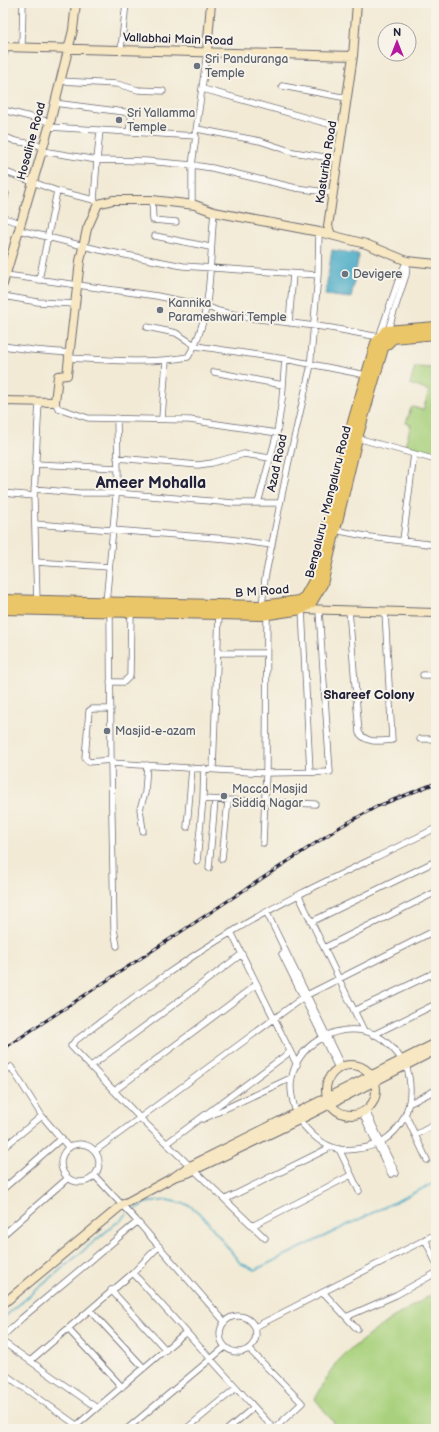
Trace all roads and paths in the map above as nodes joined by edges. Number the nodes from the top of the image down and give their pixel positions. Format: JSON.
{"nodes":[{"id":1,"x":22,"y":3,"type":"edge"},
{"id":2,"x":76,"y":3,"type":"edge"},
{"id":3,"x":126,"y":3,"type":"edge"},
{"id":4,"x":211,"y":3,"type":"edge"},
{"id":5,"x":357,"y":3,"type":"edge"},
{"id":6,"x":5,"y":46,"type":"edge"},
{"id":7,"x":22,"y":46,"type":"junction"},
{"id":8,"x":67,"y":48,"type":"junction"},
{"id":9,"x":121,"y":49,"type":"junction"},
{"id":10,"x":207,"y":52,"type":"junction"},
{"id":11,"x":353,"y":56,"type":"junction"},
{"id":12,"x":3,"y":58,"type":"edge"},
{"id":13,"x":60,"y":81,"type":"junction"},
{"id":14,"x":282,"y":86,"type":"dead end"},
{"id":15,"x":203,"y":89,"type":"junction"},
{"id":16,"x":163,"y":91,"type":"dead end"},
{"id":17,"x":347,"y":98,"type":"junction"},
{"id":18,"x":54,"y":103,"type":"junction"},
{"id":19,"x":3,"y":110,"type":"edge"},
{"id":20,"x":49,"y":124,"type":"junction"},
{"id":21,"x":343,"y":128,"type":"junction"},
{"id":22,"x":196,"y":129,"type":"junction"},
{"id":23,"x":100,"y":130,"type":"junction"},
{"id":24,"x":129,"y":132,"type":"junction"},
{"id":25,"x":3,"y":136,"type":"edge"},
{"id":26,"x":196,"y":136,"type":"junction"},
{"id":27,"x":43,"y":149,"type":"junction"},
{"id":28,"x":337,"y":159,"type":"junction"},
{"id":29,"x":97,"y":160,"type":"junction"},
{"id":30,"x":192,"y":166,"type":"junction"},
{"id":31,"x":3,"y":171,"type":"edge"},
{"id":32,"x":32,"y":182,"type":"junction"},
{"id":33,"x":57,"y":190,"type":"junction"},
{"id":34,"x":333,"y":193,"type":"junction"},
{"id":35,"x":6,"y":194,"type":"dead end"},
{"id":36,"x":152,"y":200,"type":"junction"},
{"id":37,"x":96,"y":202,"type":"junction"},
{"id":38,"x":192,"y":204,"type":"junction"},
{"id":39,"x":3,"y":206,"type":"edge"},
{"id":40,"x":214,"y":212,"type":"junction"},
{"id":41,"x":3,"y":218,"type":"edge"},
{"id":42,"x":176,"y":222,"type":"dead end"},
{"id":43,"x":20,"y":227,"type":"junction"},
{"id":44,"x":319,"y":232,"type":"junction"},
{"id":45,"x":331,"y":235,"type":"junction"},
{"id":46,"x":155,"y":236,"type":"dead end"},
{"id":47,"x":47,"y":237,"type":"junction"},
{"id":48,"x":84,"y":245,"type":"junction"},
{"id":49,"x":210,"y":247,"type":"junction"},
{"id":50,"x":411,"y":262,"type":"junction"},
{"id":51,"x":436,"y":264,"type":"edge"},
{"id":52,"x":210,"y":269,"type":"junction"},
{"id":53,"x":293,"y":274,"type":"junction"},
{"id":54,"x":6,"y":275,"type":"junction"},
{"id":55,"x":318,"y":275,"type":"junction"},
{"id":56,"x":39,"y":280,"type":"junction"},
{"id":57,"x":3,"y":284,"type":"edge"},
{"id":58,"x":77,"y":286,"type":"junction"},
{"id":59,"x":3,"y":296,"type":"edge"},
{"id":60,"x":75,"y":304,"type":"junction"},
{"id":61,"x":206,"y":306,"type":"junction"},
{"id":62,"x":288,"y":323,"type":"junction"},
{"id":63,"x":314,"y":325,"type":"junction"},
{"id":64,"x":147,"y":327,"type":"dead end"},
{"id":65,"x":436,"y":327,"type":"edge"},
{"id":66,"x":388,"y":330,"type":"junction"},
{"id":67,"x":436,"y":334,"type":"edge"},
{"id":68,"x":381,"y":341,"type":"junction"},
{"id":69,"x":3,"y":346,"type":"edge"},
{"id":70,"x":196,"y":346,"type":"junction"},
{"id":71,"x":69,"y":356,"type":"junction"},
{"id":72,"x":285,"y":359,"type":"junction"},
{"id":73,"x":166,"y":361,"type":"junction"},
{"id":74,"x":309,"y":364,"type":"junction"},
{"id":75,"x":214,"y":372,"type":"dead end"},
{"id":76,"x":366,"y":375,"type":"junction"},
{"id":77,"x":283,"y":385,"type":"junction"},
{"id":78,"x":3,"y":401,"type":"edge"},
{"id":79,"x":39,"y":401,"type":"junction"},
{"id":80,"x":55,"y":402,"type":"junction"},
{"id":81,"x":118,"y":418,"type":"junction"},
{"id":82,"x":162,"y":418,"type":"junction"},
{"id":83,"x":277,"y":433,"type":"junction"},
{"id":84,"x":357,"y":438,"type":"junction"},
{"id":85,"x":414,"y":454,"type":"junction"},
{"id":86,"x":117,"y":458,"type":"junction"},
{"id":87,"x":270,"y":458,"type":"junction"},
{"id":88,"x":436,"y":460,"type":"edge"},
{"id":89,"x":35,"y":464,"type":"junction"},
{"id":90,"x":118,"y":468,"type":"junction"},
{"id":91,"x":34,"y":489,"type":"junction"},
{"id":92,"x":3,"y":493,"type":"edge"},
{"id":93,"x":116,"y":493,"type":"junction"},
{"id":94,"x":34,"y":496,"type":"junction"},
{"id":95,"x":258,"y":503,"type":"junction"},
{"id":96,"x":280,"y":503,"type":"junction"},
{"id":97,"x":35,"y":524,"type":"junction"},
{"id":98,"x":114,"y":530,"type":"junction"},
{"id":99,"x":335,"y":530,"type":"junction"},
{"id":100,"x":403,"y":540,"type":"junction"},
{"id":101,"x":272,"y":545,"type":"junction"},
{"id":102,"x":436,"y":545,"type":"edge"},
{"id":103,"x":36,"y":562,"type":"junction"},
{"id":104,"x":110,"y":567,"type":"junction"},
{"id":105,"x":321,"y":567,"type":"junction"},
{"id":106,"x":3,"y":600,"type":"edge"},
{"id":107,"x":36,"y":605,"type":"junction"},
{"id":108,"x":108,"y":608,"type":"junction"},
{"id":109,"x":3,"y":609,"type":"edge"},
{"id":110,"x":302,"y":609,"type":"junction"},
{"id":111,"x":265,"y":610,"type":"junction"},
{"id":112,"x":319,"y":610,"type":"junction"},
{"id":113,"x":349,"y":610,"type":"junction"},
{"id":114,"x":385,"y":611,"type":"junction"},
{"id":115,"x":131,"y":613,"type":"junction"},
{"id":116,"x":436,"y":613,"type":"edge"},
{"id":117,"x":219,"y":614,"type":"junction"},
{"id":118,"x":218,"y":653,"type":"junction"},
{"id":119,"x":266,"y":653,"type":"junction"},
{"id":120,"x":423,"y":675,"type":"dead end"},
{"id":121,"x":436,"y":675,"type":"edge"},
{"id":122,"x":110,"y":682,"type":"junction"},
{"id":123,"x":111,"y":709,"type":"junction"},
{"id":124,"x":420,"y":739,"type":"dead end"},
{"id":125,"x":436,"y":739,"type":"edge"},
{"id":126,"x":111,"y":762,"type":"junction"},
{"id":127,"x":147,"y":765,"type":"junction"},
{"id":128,"x":192,"y":768,"type":"junction"},
{"id":129,"x":204,"y":768,"type":"junction"},
{"id":130,"x":213,"y":769,"type":"junction"},
{"id":131,"x":310,"y":772,"type":"junction"},
{"id":132,"x":266,"y":773,"type":"junction"},
{"id":133,"x":203,"y":799,"type":"junction"},
{"id":134,"x":215,"y":800,"type":"junction"},
{"id":135,"x":228,"y":801,"type":"junction"},
{"id":136,"x":264,"y":802,"type":"junction"},
{"id":137,"x":315,"y":804,"type":"dead end"},
{"id":138,"x":187,"y":827,"type":"dead end"},
{"id":139,"x":436,"y":828,"type":"edge"},
{"id":140,"x":143,"y":831,"type":"dead end"},
{"id":141,"x":263,"y":843,"type":"dead end"},
{"id":142,"x":222,"y":859,"type":"dead end"},
{"id":143,"x":197,"y":861,"type":"dead end"},
{"id":144,"x":436,"y":861,"type":"edge"},
{"id":145,"x":209,"y":868,"type":"dead end"},
{"id":146,"x":436,"y":892,"type":"edge"},
{"id":147,"x":299,"y":896,"type":"junction"},
{"id":148,"x":265,"y":914,"type":"junction"},
{"id":149,"x":311,"y":922,"type":"junction"},
{"id":150,"x":436,"y":930,"type":"edge"},
{"id":151,"x":231,"y":932,"type":"junction"},
{"id":152,"x":117,"y":946,"type":"dead end"},
{"id":153,"x":324,"y":948,"type":"junction"},
{"id":154,"x":242,"y":954,"type":"junction"},
{"id":155,"x":434,"y":973,"type":"edge"},
{"id":156,"x":338,"y":978,"type":"junction"},
{"id":157,"x":436,"y":983,"type":"edge"},
{"id":158,"x":257,"y":984,"type":"junction"},
{"id":159,"x":305,"y":996,"type":"junction"},
{"id":160,"x":436,"y":1004,"type":"edge"},
{"id":161,"x":354,"y":1011,"type":"junction"},
{"id":162,"x":274,"y":1018,"type":"junction"},
{"id":163,"x":364,"y":1031,"type":"junction"},
{"id":164,"x":373,"y":1035,"type":"junction"},
{"id":165,"x":324,"y":1036,"type":"junction"},
{"id":166,"x":436,"y":1043,"type":"edge"},
{"id":167,"x":436,"y":1050,"type":"edge"},
{"id":168,"x":290,"y":1052,"type":"junction"},
{"id":169,"x":404,"y":1062,"type":"junction"},
{"id":170,"x":297,"y":1065,"type":"junction"},
{"id":171,"x":91,"y":1066,"type":"junction"},
{"id":172,"x":340,"y":1068,"type":"junction"},
{"id":173,"x":3,"y":1072,"type":"edge"},
{"id":174,"x":292,"y":1078,"type":"junction"},
{"id":175,"x":373,"y":1078,"type":"junction"},
{"id":176,"x":436,"y":1090,"type":"edge"},
{"id":177,"x":114,"y":1091,"type":"junction"},
{"id":178,"x":329,"y":1101,"type":"junction"},
{"id":179,"x":410,"y":1103,"type":"junction"},
{"id":180,"x":364,"y":1112,"type":"junction"},
{"id":181,"x":42,"y":1116,"type":"junction"},
{"id":182,"x":406,"y":1116,"type":"junction"},
{"id":183,"x":297,"y":1117,"type":"junction"},
{"id":184,"x":140,"y":1118,"type":"junction"},
{"id":185,"x":436,"y":1124,"type":"edge"},
{"id":186,"x":191,"y":1125,"type":"junction"},
{"id":187,"x":415,"y":1135,"type":"junction"},
{"id":188,"x":62,"y":1138,"type":"junction"},
{"id":189,"x":167,"y":1143,"type":"junction"},
{"id":190,"x":378,"y":1143,"type":"junction"},
{"id":191,"x":331,"y":1147,"type":"junction"},
{"id":192,"x":3,"y":1148,"type":"edge"},
{"id":193,"x":69,"y":1148,"type":"junction"},
{"id":194,"x":339,"y":1149,"type":"junction"},
{"id":195,"x":95,"y":1151,"type":"junction"},
{"id":196,"x":427,"y":1160,"type":"dead end"},
{"id":197,"x":193,"y":1168,"type":"junction"},
{"id":198,"x":393,"y":1173,"type":"dead end"},
{"id":199,"x":351,"y":1175,"type":"junction"},
{"id":200,"x":95,"y":1176,"type":"junction"},
{"id":201,"x":68,"y":1178,"type":"junction"},
{"id":202,"x":3,"y":1188,"type":"edge"},
{"id":203,"x":359,"y":1191,"type":"dead end"},
{"id":204,"x":226,"y":1199,"type":"junction"},
{"id":205,"x":124,"y":1206,"type":"junction"},
{"id":206,"x":137,"y":1221,"type":"junction"},
{"id":207,"x":252,"y":1226,"type":"junction"},
{"id":208,"x":3,"y":1234,"type":"edge"},
{"id":209,"x":436,"y":1234,"type":"edge"},
{"id":210,"x":265,"y":1238,"type":"dead end"},
{"id":211,"x":425,"y":1239,"type":"junction"},
{"id":212,"x":158,"y":1246,"type":"junction"},
{"id":213,"x":436,"y":1263,"type":"edge"},
{"id":214,"x":133,"y":1273,"type":"junction"},
{"id":215,"x":436,"y":1273,"type":"edge"},
{"id":216,"x":111,"y":1290,"type":"junction"},
{"id":217,"x":323,"y":1292,"type":"junction"},
{"id":218,"x":3,"y":1304,"type":"edge"},
{"id":219,"x":90,"y":1310,"type":"junction"},
{"id":220,"x":346,"y":1317,"type":"junction"},
{"id":221,"x":224,"y":1322,"type":"junction"},
{"id":222,"x":255,"y":1327,"type":"junction"},
{"id":223,"x":68,"y":1329,"type":"junction"},
{"id":224,"x":357,"y":1329,"type":"dead end"},
{"id":225,"x":186,"y":1332,"type":"junction"},
{"id":226,"x":3,"y":1336,"type":"edge"},
{"id":227,"x":3,"y":1342,"type":"edge"},
{"id":228,"x":225,"y":1347,"type":"junction"},
{"id":229,"x":249,"y":1349,"type":"junction"},
{"id":230,"x":166,"y":1350,"type":"junction"},
{"id":231,"x":212,"y":1358,"type":"junction"},
{"id":232,"x":30,"y":1362,"type":"junction"},
{"id":233,"x":144,"y":1368,"type":"junction"},
{"id":234,"x":3,"y":1373,"type":"edge"},
{"id":235,"x":122,"y":1387,"type":"junction"},
{"id":236,"x":236,"y":1388,"type":"junction"},
{"id":237,"x":254,"y":1407,"type":"junction"},
{"id":238,"x":97,"y":1408,"type":"junction"},
{"id":239,"x":79,"y":1427,"type":"edge"},
{"id":240,"x":127,"y":1429,"type":"edge"},
{"id":241,"x":186,"y":1429,"type":"edge"},
{"id":242,"x":228,"y":1429,"type":"edge"},
{"id":243,"x":274,"y":1429,"type":"edge"}],
"edges":[{"from":1,"to":7,"type":"street"},
{"from":2,"to":8,"type":"street","name":"Hosaline Road"},
{"from":3,"to":9,"type":"street"},
{"from":4,"to":10,"type":"street"},
{"from":5,"to":11,"type":"street","name":"Kasturiba Road"},
{"from":6,"to":7,"type":"street","name":"Vallabhai Main Road"},
{"from":6,"to":12,"type":"street"},
{"from":7,"to":8,"type":"street","name":"Vallabhai Main Road"},
{"from":8,"to":9,"type":"street","name":"Vallabhai Main Road"},
{"from":8,"to":13,"type":"street","name":"Hosaline Road"},
{"from":9,"to":10,"type":"street","name":"Vallabhai Main Road"},
{"from":10,"to":11,"type":"street","name":"Vallabhai Main Road"},
{"from":10,"to":15,"type":"street"},
{"from":11,"to":17,"type":"street","name":"Kasturiba Road"},
{"from":13,"to":16,"type":"street"},
{"from":13,"to":18,"type":"street","name":"Hosaline Road"},
{"from":14,"to":17,"type":"street"},
{"from":15,"to":21,"type":"street"},
{"from":15,"to":22,"type":"street"},
{"from":17,"to":21,"type":"street","name":"Kasturiba Road"},
{"from":18,"to":20,"type":"street","name":"Hosaline Road"},
{"from":18,"to":24,"type":"street"},
{"from":19,"to":20,"type":"street"},
{"from":20,"to":23,"type":"street"},
{"from":20,"to":27,"type":"street","name":"Hosaline Road"},
{"from":21,"to":28,"type":"street","name":"Kasturiba Road"},
{"from":22,"to":26,"type":"street"},
{"from":22,"to":28,"type":"street"},
{"from":23,"to":24,"type":"street"},
{"from":23,"to":29,"type":"street"},
{"from":24,"to":26,"type":"street"},
{"from":25,"to":27,"type":"street"},
{"from":26,"to":30,"type":"street"},
{"from":27,"to":29,"type":"street"},
{"from":27,"to":32,"type":"street","name":"Hosaline Road"},
{"from":28,"to":34,"type":"street","name":"Kasturiba Road"},
{"from":29,"to":30,"type":"street"},
{"from":29,"to":37,"type":"street"},
{"from":30,"to":34,"type":"street"},
{"from":30,"to":38,"type":"street"},
{"from":31,"to":32,"type":"street"},
{"from":32,"to":33,"type":"street"},
{"from":32,"to":43,"type":"street","name":"Hosaline Road"},
{"from":33,"to":37,"type":"street"},
{"from":33,"to":47,"type":"street"},
{"from":34,"to":45,"type":"street","name":"Kasturiba Road"},
{"from":35,"to":39,"type":"street"},
{"from":36,"to":37,"type":"street"},
{"from":36,"to":38,"type":"street"},
{"from":36,"to":42,"type":"street"},
{"from":37,"to":48,"type":"street"},
{"from":38,"to":40,"type":"street"},
{"from":40,"to":44,"type":"street"},
{"from":40,"to":49,"type":"street"},
{"from":41,"to":43,"type":"street"},
{"from":43,"to":47,"type":"street"},
{"from":43,"to":54,"type":"street","name":"Hosaline Road"},
{"from":44,"to":45,"type":"street"},
{"from":44,"to":55,"type":"street","name":"Azad Road"},
{"from":45,"to":50,"type":"street"},
{"from":46,"to":49,"type":"street"},
{"from":47,"to":48,"type":"street"},
{"from":47,"to":56,"type":"street"},
{"from":48,"to":52,"type":"street"},
{"from":48,"to":58,"type":"street"},
{"from":49,"to":52,"type":"street"},
{"from":50,"to":51,"type":"street"},
{"from":50,"to":66,"type":"street"},
{"from":50,"to":68,"type":"street"},
{"from":52,"to":53,"type":"street"},
{"from":52,"to":61,"type":"street"},
{"from":53,"to":55,"type":"street"},
{"from":53,"to":62,"type":"street"},
{"from":54,"to":56,"type":"street"},
{"from":54,"to":57,"type":"street","name":"Hosaline Road"},
{"from":55,"to":63,"type":"street","name":"Azad Road"},
{"from":56,"to":58,"type":"street"},
{"from":58,"to":60,"type":"street"},
{"from":58,"to":61,"type":"street"},
{"from":59,"to":60,"type":"street"},
{"from":60,"to":71,"type":"street"},
{"from":61,"to":62,"type":"street"},
{"from":61,"to":70,"type":"street"},
{"from":62,"to":63,"type":"street"},
{"from":63,"to":68,"type":"street"},
{"from":63,"to":74,"type":"street","name":"Azad Road"},
{"from":64,"to":70,"type":"street"},
{"from":65,"to":66,"type":"highway"},
{"from":66,"to":68,"type":"highway"},
{"from":67,"to":68,"type":"highway"},
{"from":68,"to":76,"type":"highway","name":"B M Road"},
{"from":68,"to":84,"type":"highway","name":"Bengaluru - Mangaluru Road"},
{"from":69,"to":71,"type":"street"},
{"from":70,"to":72,"type":"street"},
{"from":70,"to":73,"type":"street"},
{"from":71,"to":73,"type":"street"},
{"from":71,"to":80,"type":"street"},
{"from":72,"to":74,"type":"street"},
{"from":72,"to":77,"type":"street"},
{"from":73,"to":82,"type":"street"},
{"from":74,"to":76,"type":"street"},
{"from":74,"to":96,"type":"street","name":"Azad Road"},
{"from":75,"to":77,"type":"street"},
{"from":76,"to":105,"type":"highway","name":"B M Road"},
{"from":77,"to":83,"type":"street"},
{"from":78,"to":79,"type":"street"},
{"from":79,"to":80,"type":"street"},
{"from":79,"to":89,"type":"street"},
{"from":80,"to":81,"type":"street"},
{"from":81,"to":82,"type":"street"},
{"from":81,"to":86,"type":"street"},
{"from":82,"to":83,"type":"street"},
{"from":83,"to":87,"type":"street"},
{"from":84,"to":85,"type":"street"},
{"from":84,"to":99,"type":"highway","name":"Bengaluru - Mangaluru Road"},
{"from":85,"to":88,"type":"street"},
{"from":85,"to":100,"type":"street"},
{"from":86,"to":87,"type":"street"},
{"from":86,"to":90,"type":"street"},
{"from":87,"to":95,"type":"street"},
{"from":89,"to":90,"type":"street"},
{"from":89,"to":91,"type":"street"},
{"from":90,"to":93,"type":"street"},
{"from":91,"to":93,"type":"street"},
{"from":91,"to":94,"type":"street"},
{"from":92,"to":94,"type":"street"},
{"from":93,"to":95,"type":"street"},
{"from":93,"to":98,"type":"street"},
{"from":94,"to":97,"type":"street"},
{"from":95,"to":96,"type":"street"},
{"from":96,"to":101,"type":"street","name":"Azad Road"},
{"from":97,"to":98,"type":"street"},
{"from":97,"to":103,"type":"street"},
{"from":98,"to":101,"type":"street"},
{"from":98,"to":104,"type":"street"},
{"from":99,"to":100,"type":"street"},
{"from":99,"to":105,"type":"highway","name":"Bengaluru - Mangaluru Road"},
{"from":100,"to":102,"type":"street"},
{"from":101,"to":111,"type":"street","name":"Azad Road"},
{"from":103,"to":104,"type":"street"},
{"from":103,"to":107,"type":"street"},
{"from":104,"to":108,"type":"street"},
{"from":105,"to":110,"type":"highway","name":"Bengaluru - Mangaluru Road"},
{"from":105,"to":111,"type":"highway","name":"B M Road"},
{"from":106,"to":107,"type":"highway","name":"B M Road"},
{"from":107,"to":108,"type":"highway","name":"B M Road"},
{"from":107,"to":109,"type":"highway"},
{"from":108,"to":111,"type":"highway","name":"B M Road"},
{"from":108,"to":115,"type":"highway"},
{"from":108,"to":122,"type":"street"},
{"from":110,"to":111,"type":"highway"},
{"from":110,"to":112,"type":"street"},
{"from":110,"to":131,"type":"street"},
{"from":111,"to":117,"type":"highway"},
{"from":111,"to":119,"type":"street","name":"Azad Road"},
{"from":112,"to":113,"type":"street"},
{"from":112,"to":131,"type":"street"},
{"from":113,"to":114,"type":"street"},
{"from":113,"to":114,"type":"street"},
{"from":114,"to":116,"type":"street"},
{"from":115,"to":117,"type":"highway"},
{"from":115,"to":122,"type":"street"},
{"from":117,"to":118,"type":"street"},
{"from":118,"to":119,"type":"street"},
{"from":118,"to":130,"type":"street"},
{"from":119,"to":132,"type":"street","name":"Azad Road"},
{"from":120,"to":121,"type":"street"},
{"from":122,"to":123,"type":"street"},
{"from":123,"to":126,"type":"street"},
{"from":123,"to":126,"type":"street"},
{"from":124,"to":125,"type":"street"},
{"from":126,"to":127,"type":"street"},
{"from":126,"to":152,"type":"street"},
{"from":127,"to":128,"type":"street"},
{"from":127,"to":140,"type":"street"},
{"from":128,"to":129,"type":"street"},
{"from":128,"to":138,"type":"street"},
{"from":129,"to":130,"type":"street"},
{"from":129,"to":133,"type":"street"},
{"from":130,"to":132,"type":"street"},
{"from":131,"to":132,"type":"street"},
{"from":132,"to":136,"type":"street","name":"Azad Road"},
{"from":133,"to":134,"type":"street"},
{"from":133,"to":143,"type":"street"},
{"from":134,"to":135,"type":"street"},
{"from":134,"to":145,"type":"street"},
{"from":135,"to":136,"type":"street"},
{"from":135,"to":142,"type":"street"},
{"from":136,"to":137,"type":"street"},
{"from":136,"to":141,"type":"street","name":"Azad Road"},
{"from":139,"to":147,"type":"street"},
{"from":144,"to":149,"type":"street"},
{"from":146,"to":153,"type":"street"},
{"from":147,"to":148,"type":"street"},
{"from":147,"to":149,"type":"street"},
{"from":148,"to":151,"type":"street"},
{"from":148,"to":159,"type":"street"},
{"from":149,"to":153,"type":"street"},
{"from":150,"to":156,"type":"street"},
{"from":151,"to":154,"type":"street"},
{"from":151,"to":171,"type":"street"},
{"from":153,"to":156,"type":"street"},
{"from":154,"to":158,"type":"street"},
{"from":154,"to":171,"type":"street"},
{"from":155,"to":157,"type":"street"},
{"from":155,"to":161,"type":"street"},
{"from":156,"to":159,"type":"street"},
{"from":156,"to":161,"type":"street"},
{"from":158,"to":162,"type":"street"},
{"from":158,"to":177,"type":"street"},
{"from":159,"to":162,"type":"street"},
{"from":159,"to":165,"type":"street"},
{"from":160,"to":164,"type":"street"},
{"from":161,"to":163,"type":"street"},
{"from":162,"to":168,"type":"street"},
{"from":162,"to":184,"type":"street"},
{"from":163,"to":164,"type":"street"},
{"from":163,"to":165,"type":"street"},
{"from":164,"to":169,"type":"street"},
{"from":165,"to":170,"type":"street"},
{"from":165,"to":172,"type":"street"},
{"from":166,"to":169,"type":"street"},
{"from":167,"to":169,"type":"street"},
{"from":168,"to":170,"type":"street"},
{"from":168,"to":186,"type":"street"},
{"from":169,"to":175,"type":"street"},
{"from":169,"to":179,"type":"street"},
{"from":170,"to":174,"type":"street"},
{"from":171,"to":177,"type":"street"},
{"from":172,"to":175,"type":"street"},
{"from":172,"to":178,"type":"street"},
{"from":173,"to":181,"type":"street"},
{"from":174,"to":183,"type":"street"},
{"from":174,"to":186,"type":"street"},
{"from":175,"to":178,"type":"street"},
{"from":175,"to":180,"type":"street"},
{"from":176,"to":179,"type":"street"},
{"from":177,"to":184,"type":"street"},
{"from":178,"to":180,"type":"street"},
{"from":178,"to":183,"type":"street"},
{"from":179,"to":182,"type":"street"},
{"from":180,"to":190,"type":"street"},
{"from":181,"to":188,"type":"street"},
{"from":181,"to":192,"type":"street"},
{"from":182,"to":187,"type":"street"},
{"from":182,"to":190,"type":"street"},
{"from":183,"to":191,"type":"street"},
{"from":183,"to":197,"type":"street"},
{"from":184,"to":189,"type":"street"},
{"from":184,"to":195,"type":"street"},
{"from":185,"to":187,"type":"street"},
{"from":186,"to":189,"type":"street"},
{"from":187,"to":196,"type":"street"},
{"from":188,"to":193,"type":"street"},
{"from":188,"to":202,"type":"street"},
{"from":189,"to":197,"type":"street"},
{"from":190,"to":194,"type":"street"},
{"from":190,"to":198,"type":"street"},
{"from":191,"to":194,"type":"street"},
{"from":191,"to":204,"type":"street"},
{"from":193,"to":195,"type":"street"},
{"from":193,"to":201,"type":"street"},
{"from":194,"to":199,"type":"street"},
{"from":195,"to":200,"type":"street"},
{"from":197,"to":204,"type":"street"},
{"from":197,"to":205,"type":"street"},
{"from":199,"to":203,"type":"street"},
{"from":199,"to":207,"type":"street"},
{"from":200,"to":201,"type":"street"},
{"from":200,"to":205,"type":"street"},
{"from":201,"to":208,"type":"street"},
{"from":204,"to":207,"type":"street"},
{"from":205,"to":206,"type":"street"},
{"from":205,"to":218,"type":"street"},
{"from":206,"to":212,"type":"street"},
{"from":206,"to":226,"type":"street"},
{"from":207,"to":210,"type":"street"},
{"from":209,"to":211,"type":"street"},
{"from":211,"to":213,"type":"street"},
{"from":211,"to":217,"type":"street"},
{"from":212,"to":214,"type":"street"},
{"from":212,"to":221,"type":"street"},
{"from":214,"to":216,"type":"street"},
{"from":214,"to":225,"type":"street"},
{"from":215,"to":220,"type":"street"},
{"from":216,"to":219,"type":"street"},
{"from":216,"to":230,"type":"street"},
{"from":217,"to":220,"type":"street"},
{"from":217,"to":222,"type":"street"},
{"from":219,"to":223,"type":"street"},
{"from":219,"to":233,"type":"street"},
{"from":220,"to":224,"type":"street"},
{"from":221,"to":222,"type":"street"},
{"from":221,"to":228,"type":"street"},
{"from":222,"to":229,"type":"street"},
{"from":223,"to":232,"type":"street"},
{"from":223,"to":235,"type":"street"},
{"from":225,"to":230,"type":"street"},
{"from":225,"to":231,"type":"street"},
{"from":227,"to":232,"type":"street"},
{"from":228,"to":229,"type":"street"},
{"from":228,"to":231,"type":"street"},
{"from":229,"to":243,"type":"street"},
{"from":230,"to":233,"type":"street"},
{"from":231,"to":236,"type":"street"},
{"from":231,"to":240,"type":"street"},
{"from":232,"to":238,"type":"street"},
{"from":233,"to":235,"type":"street"},
{"from":234,"to":239,"type":"street"},
{"from":235,"to":238,"type":"street"},
{"from":236,"to":237,"type":"street"},
{"from":236,"to":241,"type":"street"},
{"from":237,"to":242,"type":"street"},
{"from":237,"to":243,"type":"street"},
{"from":238,"to":239,"type":"street"}]}
